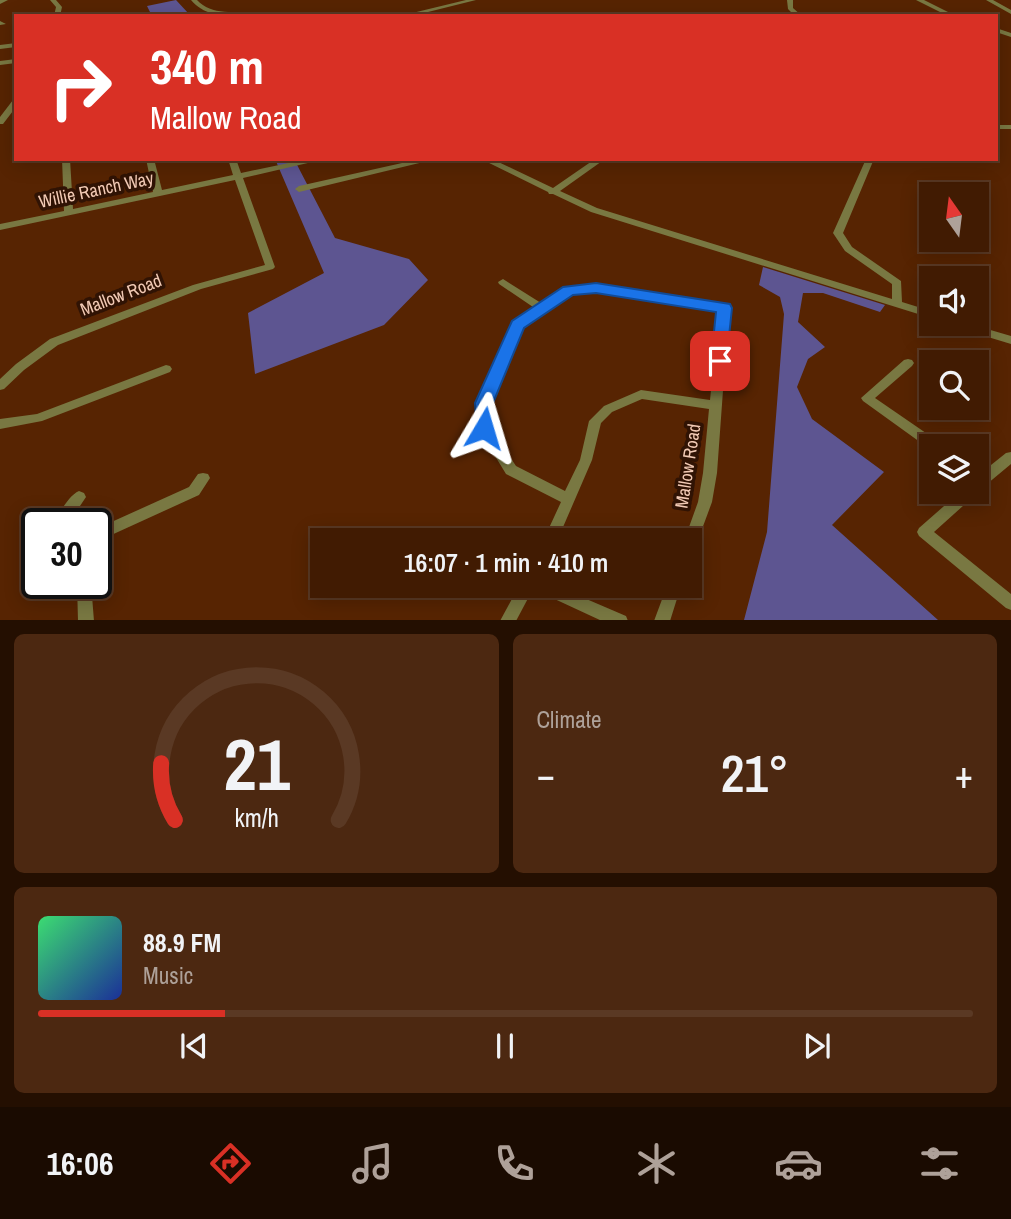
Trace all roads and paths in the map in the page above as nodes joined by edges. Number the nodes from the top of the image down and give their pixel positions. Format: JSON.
{"nodes":[{"id":1,"x":5,"y":0,"type":"edge"},
{"id":2,"x":194,"y":0,"type":"edge"},
{"id":3,"x":473,"y":0,"type":"edge"},
{"id":4,"x":919,"y":0,"type":"edge"},
{"id":5,"x":989,"y":0,"type":"edge"},
{"id":6,"x":0,"y":2,"type":"edge"},
{"id":7,"x":454,"y":2,"type":"edge"},
{"id":8,"x":1011,"y":12,"type":"edge"},
{"id":9,"x":241,"y":14,"type":"edge"},
{"id":10,"x":410,"y":14,"type":"edge"},
{"id":11,"x":949,"y":14,"type":"edge"},
{"id":12,"x":14,"y":104,"type":"edge"},
{"id":13,"x":0,"y":122,"type":"edge"},
{"id":14,"x":66,"y":161,"type":"edge"},
{"id":15,"x":150,"y":161,"type":"edge"},
{"id":16,"x":233,"y":161,"type":"edge"},
{"id":17,"x":312,"y":161,"type":"edge"},
{"id":18,"x":423,"y":161,"type":"edge"},
{"id":19,"x":489,"y":161,"type":"edge"},
{"id":20,"x":598,"y":161,"type":"edge"},
{"id":21,"x":869,"y":161,"type":"edge"},
{"id":22,"x":238,"y":177,"type":"junction"},
{"id":23,"x":299,"y":189,"type":"dead end"},
{"id":24,"x":552,"y":192,"type":"junction"},
{"id":25,"x":158,"y":193,"type":"junction"},
{"id":26,"x":69,"y":212,"type":"junction"},
{"id":27,"x":0,"y":226,"type":"edge"},
{"id":28,"x":503,"y":282,"type":"dead end"},
{"id":29,"x":897,"y":305,"type":"junction"},
{"id":30,"x":540,"y":307,"type":"junction"},
{"id":31,"x":919,"y":311,"type":"edge"},
{"id":32,"x":989,"y":333,"type":"edge"},
{"id":33,"x":1011,"y":340,"type":"edge"},
{"id":34,"x":908,"y":363,"type":"dead end"},
{"id":35,"x":166,"y":369,"type":"dead end"},
{"id":36,"x":0,"y":386,"type":"edge"},
{"id":37,"x":716,"y":405,"type":"junction"},
{"id":38,"x":0,"y":424,"type":"edge"},
{"id":39,"x":919,"y":435,"type":"edge"},
{"id":40,"x":1011,"y":457,"type":"edge"},
{"id":41,"x":989,"y":473,"type":"edge"},
{"id":42,"x":203,"y":478,"type":"dead end"},
{"id":43,"x":79,"y":497,"type":"dead end"},
{"id":44,"x":568,"y":499,"type":"junction"},
{"id":45,"x":956,"y":504,"type":"edge"},
{"id":46,"x":71,"y":508,"type":"edge"},
{"id":47,"x":556,"y":528,"type":"edge"},
{"id":48,"x":696,"y":528,"type":"edge"},
{"id":49,"x":112,"y":529,"type":"edge"},
{"id":50,"x":520,"y":598,"type":"edge"},
{"id":51,"x":567,"y":598,"type":"edge"},
{"id":52,"x":670,"y":598,"type":"edge"},
{"id":53,"x":85,"y":599,"type":"edge"},
{"id":54,"x":1011,"y":603,"type":"edge"},
{"id":55,"x":86,"y":620,"type":"edge"},
{"id":56,"x":508,"y":620,"type":"edge"},
{"id":57,"x":619,"y":620,"type":"edge"},
{"id":58,"x":662,"y":620,"type":"edge"}],
"edges":[{"from":1,"to":6,"type":"street"},
{"from":2,"to":9,"type":"street"},
{"from":3,"to":7,"type":"street"},
{"from":4,"to":11,"type":"street"},
{"from":5,"to":8,"type":"street"},
{"from":7,"to":10,"type":"street"},
{"from":12,"to":13,"type":"street"},
{"from":14,"to":26,"type":"street"},
{"from":15,"to":25,"type":"street"},
{"from":16,"to":22,"type":"street"},
{"from":17,"to":22,"type":"street","name":"Willie Ranch Way"},
{"from":18,"to":23,"type":"street"},
{"from":19,"to":24,"type":"street"},
{"from":20,"to":24,"type":"street"},
{"from":21,"to":29,"type":"street"},
{"from":22,"to":25,"type":"street","name":"Willie Ranch Way"},
{"from":22,"to":36,"type":"street","name":"Mallow Road"},
{"from":24,"to":29,"type":"street"},
{"from":25,"to":26,"type":"street","name":"Willie Ranch Way"},
{"from":26,"to":27,"type":"street","name":"Willie Ranch Way"},
{"from":28,"to":30,"type":"street"},
{"from":29,"to":31,"type":"street"},
{"from":30,"to":37,"type":"street","name":"Mallow Road"},
{"from":30,"to":44,"type":"street"},
{"from":32,"to":33,"type":"street"},
{"from":34,"to":39,"type":"street"},
{"from":35,"to":38,"type":"street"},
{"from":37,"to":44,"type":"street"},
{"from":37,"to":48,"type":"street","name":"Mallow Road"},
{"from":40,"to":41,"type":"street"},
{"from":42,"to":49,"type":"street"},
{"from":43,"to":46,"type":"street"},
{"from":44,"to":47,"type":"street"},
{"from":45,"to":54,"type":"street"},
{"from":50,"to":56,"type":"street"},
{"from":51,"to":57,"type":"street"},
{"from":52,"to":58,"type":"street"},
{"from":53,"to":55,"type":"street"}]}
